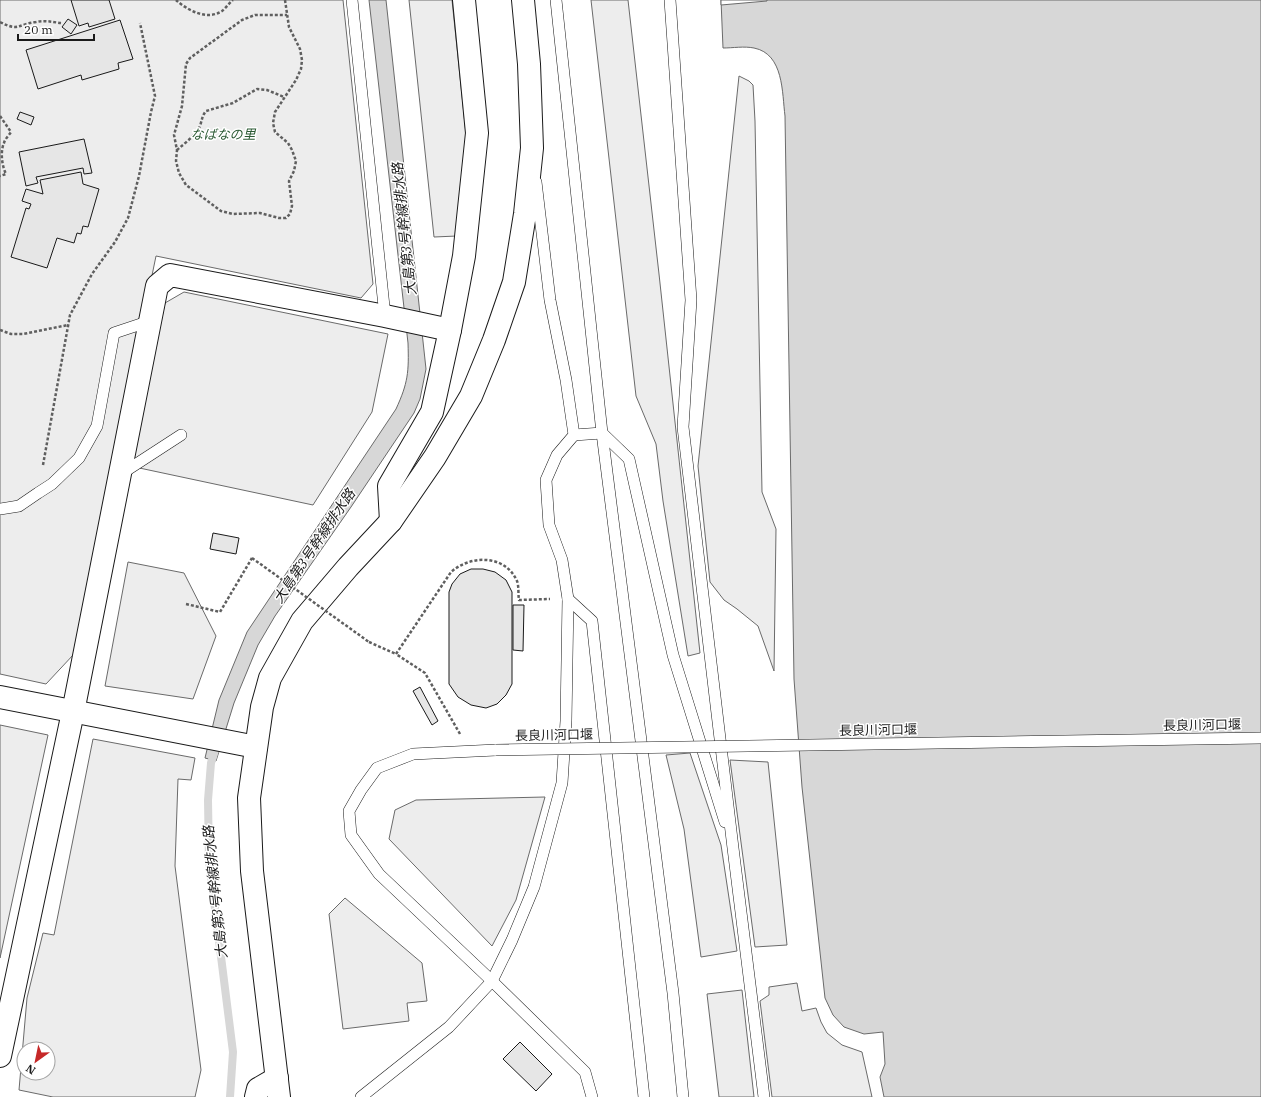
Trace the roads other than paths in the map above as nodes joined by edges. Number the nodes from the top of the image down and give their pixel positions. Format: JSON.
{"nodes":[{"id":1,"x":352,"y":0,"type":"edge"},
{"id":2,"x":464,"y":0,"type":"edge"},
{"id":3,"x":522,"y":0,"type":"edge"},
{"id":4,"x":556,"y":0,"type":"edge"},
{"id":5,"x":670,"y":0,"type":"edge"},
{"id":6,"x":532,"y":148,"type":"junction"},
{"id":7,"x":392,"y":317,"type":"junction"},
{"id":8,"x":150,"y":321,"type":"junction"},
{"id":9,"x":450,"y":330,"type":"junction"},
{"id":10,"x":602,"y":433,"type":"junction"},
{"id":11,"x":181,"y":435,"type":"dead end"},
{"id":12,"x":574,"y":435,"type":"junction"},
{"id":13,"x":119,"y":475,"type":"junction"},
{"id":14,"x":0,"y":509,"type":"edge"},
{"id":15,"x":390,"y":521,"type":"junction"},
{"id":16,"x":568,"y":599,"type":"junction"},
{"id":17,"x":0,"y":697,"type":"edge"},
{"id":18,"x":73,"y":712,"type":"junction"},
{"id":19,"x":1261,"y":738,"type":"edge"},
{"id":20,"x":246,"y":745,"type":"junction"},
{"id":21,"x":733,"y":848,"type":"junction"},
{"id":22,"x":492,"y":981,"type":"junction"},
{"id":23,"x":0,"y":1056,"type":"edge"},
{"id":24,"x":278,"y":1088,"type":"edge"},
{"id":25,"x":256,"y":1097,"type":"edge"},
{"id":26,"x":361,"y":1097,"type":"edge"},
{"id":27,"x":592,"y":1097,"type":"edge"},
{"id":28,"x":644,"y":1097,"type":"edge"},
{"id":29,"x":684,"y":1097,"type":"edge"},
{"id":30,"x":764,"y":1097,"type":"edge"}],
"edges":[{"from":1,"to":7,"type":"lane"},
{"from":2,"to":9,"type":"street"},
{"from":3,"to":6,"type":"street"},
{"from":4,"to":10,"type":"lane"},
{"from":5,"to":21,"type":"lane"},
{"from":6,"to":12,"type":"lane"},
{"from":6,"to":15,"type":"street"},
{"from":7,"to":8,"type":"street"},
{"from":7,"to":9,"type":"street"},
{"from":8,"to":13,"type":"street"},
{"from":8,"to":14,"type":"lane"},
{"from":9,"to":15,"type":"street"},
{"from":10,"to":12,"type":"lane"},
{"from":10,"to":21,"type":"lane"},
{"from":10,"to":29,"type":"lane"},
{"from":11,"to":13,"type":"lane"},
{"from":12,"to":16,"type":"lane"},
{"from":13,"to":18,"type":"street"},
{"from":15,"to":20,"type":"street"},
{"from":16,"to":22,"type":"lane"},
{"from":16,"to":28,"type":"lane"},
{"from":17,"to":18,"type":"street"},
{"from":18,"to":20,"type":"street"},
{"from":18,"to":23,"type":"street"},
{"from":19,"to":22,"type":"lane","name":"長良川河口堰","bridge":true},
{"from":20,"to":24,"type":"street"},
{"from":21,"to":30,"type":"lane"},
{"from":22,"to":26,"type":"lane"},
{"from":22,"to":27,"type":"lane","name":"長良川河口堰"},
{"from":24,"to":25,"type":"street"}]}
